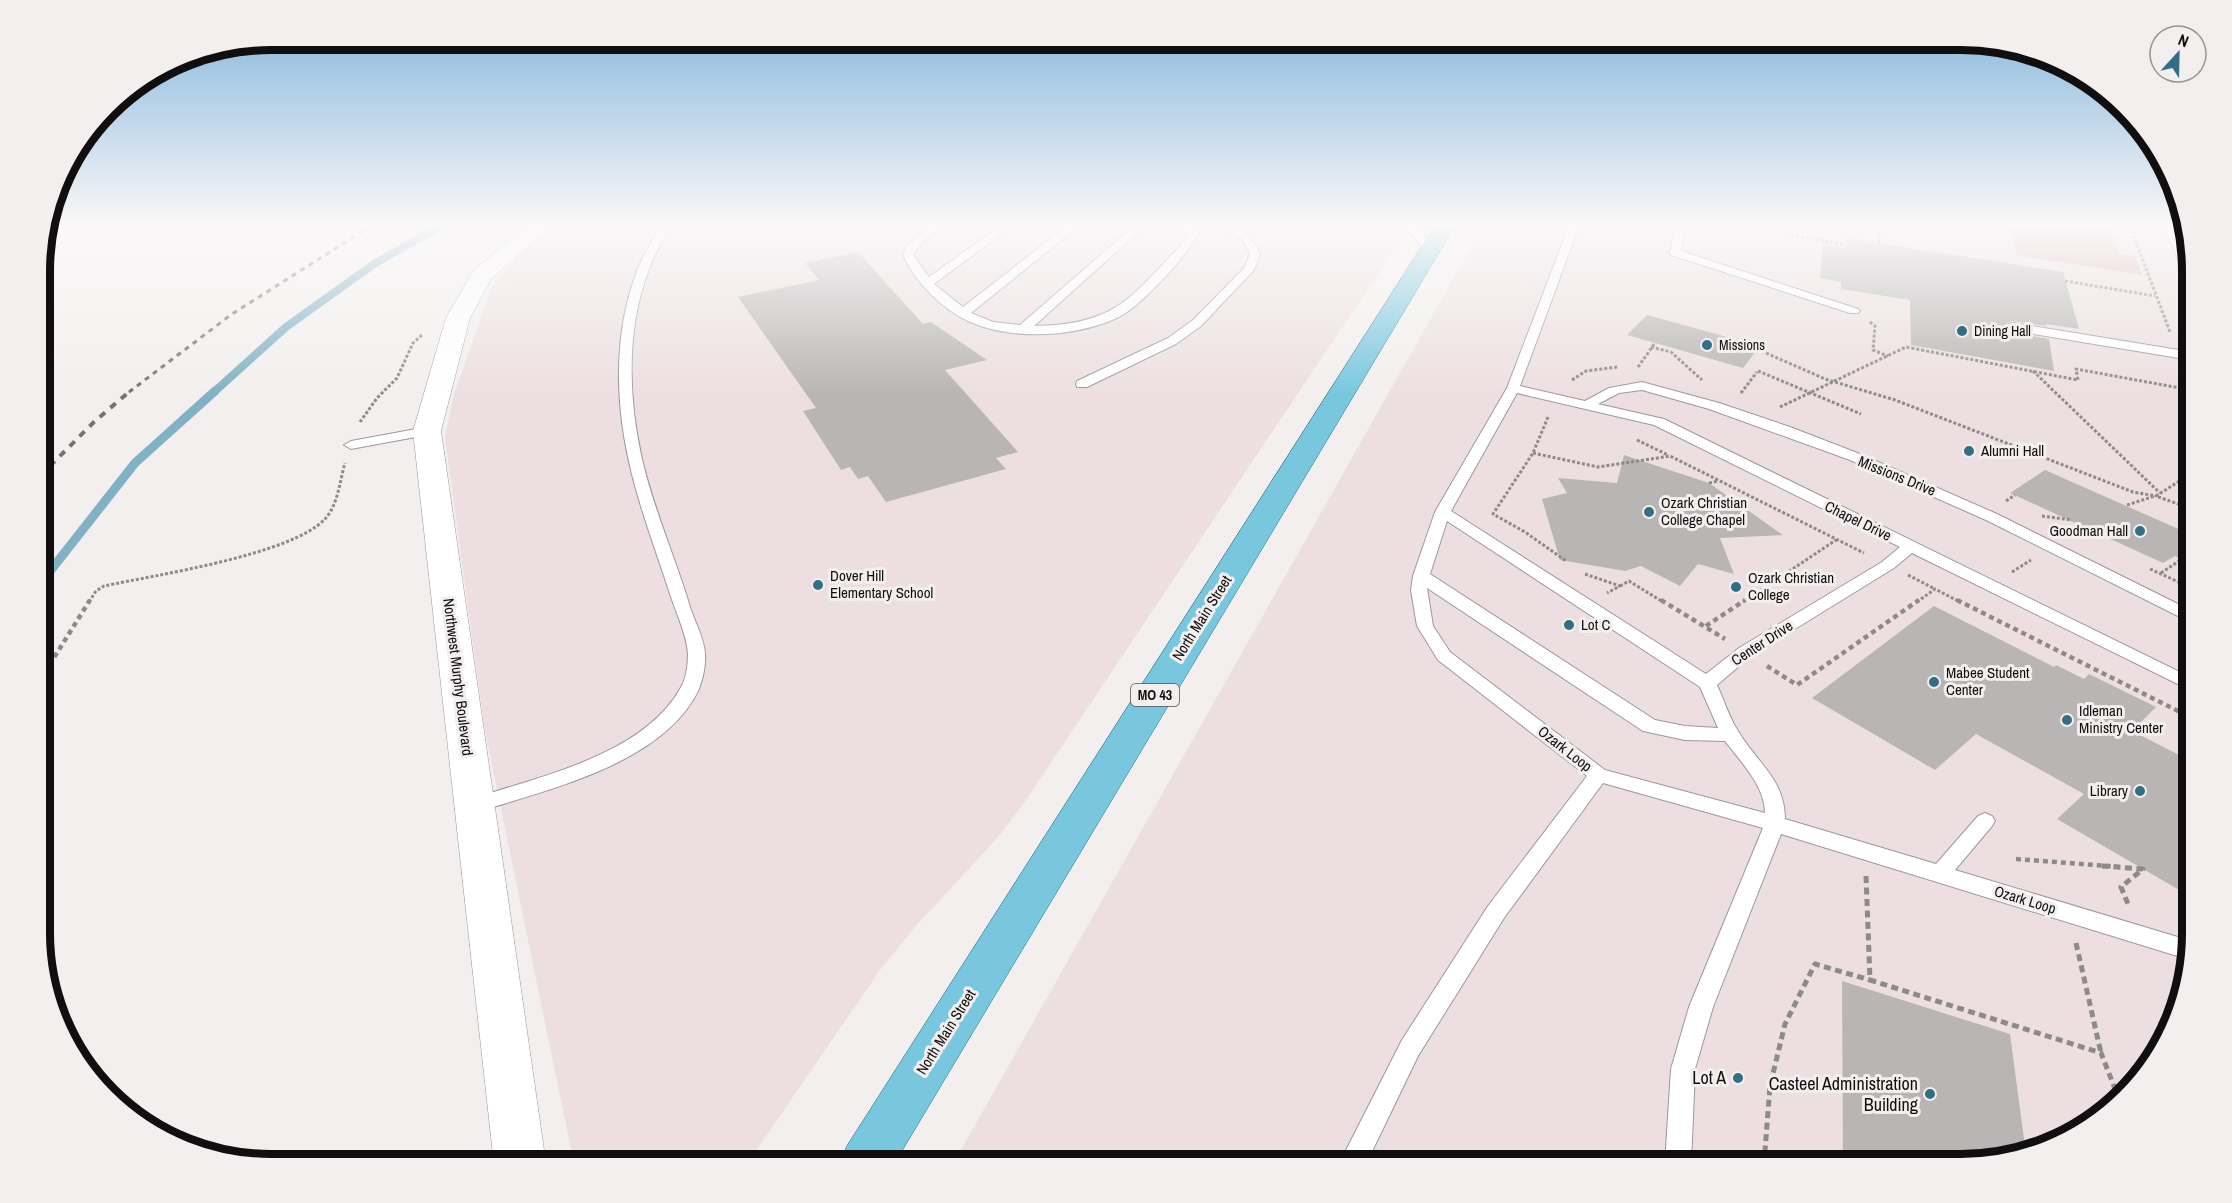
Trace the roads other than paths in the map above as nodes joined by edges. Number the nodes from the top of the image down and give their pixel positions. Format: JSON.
{"nodes":[{"id":1,"x":478,"y":282,"type":"edge"},
{"id":2,"x":640,"y":282,"type":"edge"},
{"id":3,"x":1002,"y":282,"type":"edge"},
{"id":4,"x":1076,"y":282,"type":"edge"},
{"id":5,"x":1149,"y":282,"type":"edge"},
{"id":6,"x":1236,"y":282,"type":"edge"},
{"id":7,"x":1399,"y":282,"type":"edge"},
{"id":8,"x":1553,"y":282,"type":"edge"},
{"id":9,"x":1765,"y":282,"type":"edge"},
{"id":10,"x":928,"y":283,"type":"edge"},
{"id":11,"x":1854,"y":311,"type":"road end"},
{"id":12,"x":963,"y":313,"type":"junction"},
{"id":13,"x":2013,"y":327,"type":"dead end"},
{"id":14,"x":1023,"y":329,"type":"junction"},
{"id":15,"x":2182,"y":355,"type":"edge"},
{"id":16,"x":1082,"y":384,"type":"dead end"},
{"id":17,"x":1513,"y":388,"type":"junction"},
{"id":18,"x":1590,"y":404,"type":"junction"},
{"id":19,"x":427,"y":431,"type":"junction"},
{"id":20,"x":351,"y":446,"type":"road end"},
{"id":21,"x":1443,"y":512,"type":"junction"},
{"id":22,"x":1910,"y":547,"type":"junction"},
{"id":23,"x":1420,"y":576,"type":"junction"},
{"id":24,"x":2182,"y":613,"type":"edge"},
{"id":25,"x":2182,"y":680,"type":"edge"},
{"id":26,"x":1707,"y":683,"type":"junction"},
{"id":27,"x":1730,"y":735,"type":"junction"},
{"id":28,"x":1599,"y":775,"type":"junction"},
{"id":29,"x":474,"y":805,"type":"junction"},
{"id":30,"x":1985,"y":821,"type":"dead end"},
{"id":31,"x":1775,"y":824,"type":"junction"},
{"id":32,"x":1940,"y":874,"type":"junction"},
{"id":33,"x":2182,"y":950,"type":"edge"},
{"id":34,"x":518,"y":1154,"type":"edge"},
{"id":35,"x":871,"y":1154,"type":"edge"},
{"id":36,"x":1357,"y":1154,"type":"edge"},
{"id":37,"x":1679,"y":1154,"type":"edge"}],
"edges":[{"from":1,"to":19,"type":"street","name":"Northwest Murphy Boulevard"},
{"from":2,"to":29,"type":"lane"},
{"from":3,"to":12,"type":"lane"},
{"from":4,"to":14,"type":"lane"},
{"from":5,"to":14,"type":"lane"},
{"from":6,"to":16,"type":"lane"},
{"from":7,"to":35,"type":"main road","name":"North Main Street","number":"MO 43"},
{"from":8,"to":17,"type":"lane","name":"Ozark Loop"},
{"from":9,"to":11,"type":"lane"},
{"from":10,"to":12,"type":"lane"},
{"from":12,"to":14,"type":"lane"},
{"from":13,"to":15,"type":"lane"},
{"from":17,"to":18,"type":"lane","name":"Chapel Drive"},
{"from":17,"to":21,"type":"lane","name":"Ozark Loop"},
{"from":18,"to":22,"type":"lane","name":"Chapel Drive"},
{"from":18,"to":24,"type":"lane","name":"Missions Drive"},
{"from":19,"to":20,"type":"lane"},
{"from":19,"to":29,"type":"street","name":"Northwest Murphy Boulevard"},
{"from":21,"to":23,"type":"lane","name":"Ozark Loop"},
{"from":21,"to":26,"type":"lane"},
{"from":22,"to":25,"type":"lane","name":"Chapel Drive"},
{"from":22,"to":26,"type":"lane","name":"Center Drive"},
{"from":23,"to":27,"type":"lane"},
{"from":23,"to":28,"type":"lane","name":"Ozark Loop"},
{"from":26,"to":27,"type":"lane"},
{"from":27,"to":31,"type":"lane"},
{"from":28,"to":31,"type":"lane","name":"Ozark Loop"},
{"from":28,"to":36,"type":"lane"},
{"from":29,"to":34,"type":"street","name":"Northwest Murphy Boulevard"},
{"from":30,"to":32,"type":"lane"},
{"from":31,"to":32,"type":"lane","name":"Ozark Loop"},
{"from":31,"to":37,"type":"lane"},
{"from":32,"to":33,"type":"lane","name":"Ozark Loop"}]}
